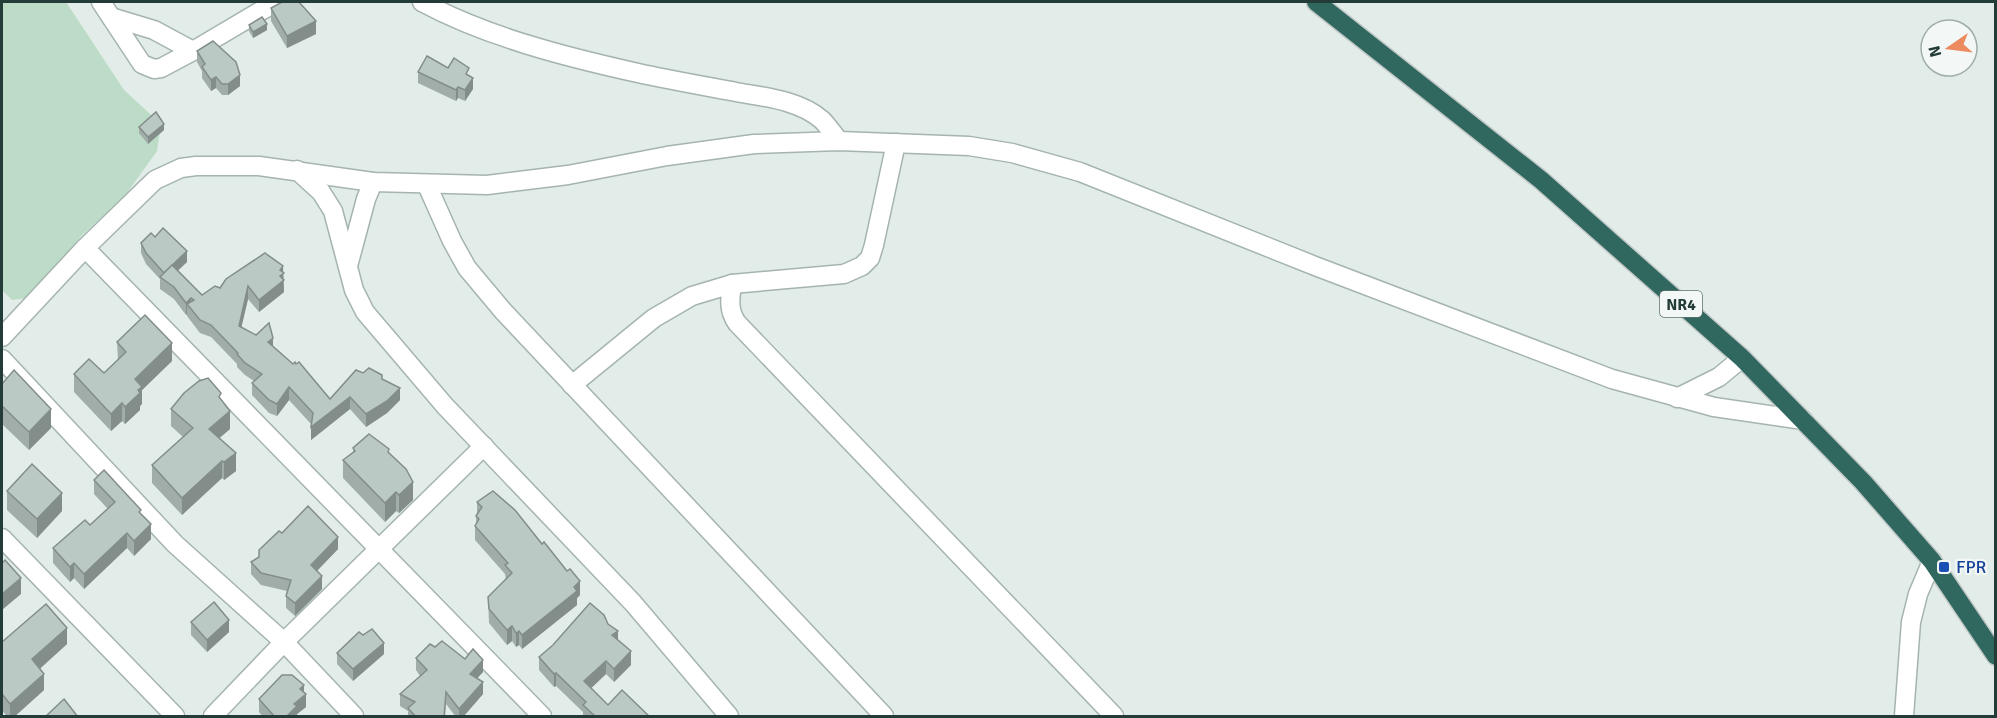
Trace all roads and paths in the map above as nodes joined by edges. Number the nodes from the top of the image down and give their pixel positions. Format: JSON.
{"nodes":[{"id":1,"x":101,"y":2,"type":"edge"},
{"id":2,"x":276,"y":2,"type":"edge"},
{"id":3,"x":422,"y":2,"type":"edge"},
{"id":4,"x":1316,"y":2,"type":"edge"},
{"id":5,"x":111,"y":17,"type":"junction"},
{"id":6,"x":193,"y":51,"type":"junction"},
{"id":7,"x":839,"y":141,"type":"junction"},
{"id":8,"x":896,"y":143,"type":"junction"},
{"id":9,"x":297,"y":170,"type":"junction"},
{"id":10,"x":373,"y":182,"type":"junction"},
{"id":11,"x":426,"y":185,"type":"junction"},
{"id":12,"x":85,"y":248,"type":"junction"},
{"id":13,"x":348,"y":267,"type":"junction"},
{"id":14,"x":732,"y":284,"type":"junction"},
{"id":15,"x":2,"y":336,"type":"edge"},
{"id":16,"x":1742,"y":358,"type":"junction"},
{"id":17,"x":2,"y":359,"type":"edge"},
{"id":18,"x":572,"y":385,"type":"junction"},
{"id":19,"x":1677,"y":398,"type":"junction"},
{"id":20,"x":1803,"y":420,"type":"junction"},
{"id":21,"x":484,"y":446,"type":"junction"},
{"id":22,"x":2,"y":538,"type":"edge"},
{"id":23,"x":379,"y":547,"type":"junction"},
{"id":24,"x":1932,"y":561,"type":"junction"},
{"id":25,"x":284,"y":642,"type":"junction"},
{"id":26,"x":1995,"y":656,"type":"edge"},
{"id":27,"x":175,"y":717,"type":"edge"},
{"id":28,"x":213,"y":717,"type":"edge"},
{"id":29,"x":354,"y":717,"type":"edge"},
{"id":30,"x":543,"y":717,"type":"edge"},
{"id":31,"x":729,"y":717,"type":"edge"},
{"id":32,"x":884,"y":717,"type":"edge"},
{"id":33,"x":1114,"y":717,"type":"edge"},
{"id":34,"x":1904,"y":717,"type":"edge"}],
"edges":[{"from":1,"to":5,"type":"street"},
{"from":2,"to":6,"type":"street"},
{"from":3,"to":7,"type":"street"},
{"from":4,"to":16,"type":"highway","number":"NR4"},
{"from":5,"to":6,"type":"street"},
{"from":5,"to":6,"type":"street"},
{"from":7,"to":8,"type":"street"},
{"from":7,"to":11,"type":"street"},
{"from":8,"to":14,"type":"street"},
{"from":8,"to":19,"type":"street"},
{"from":9,"to":10,"type":"street"},
{"from":9,"to":12,"type":"street"},
{"from":9,"to":13,"type":"street"},
{"from":10,"to":11,"type":"street"},
{"from":10,"to":13,"type":"street"},
{"from":11,"to":18,"type":"street"},
{"from":12,"to":15,"type":"street"},
{"from":12,"to":23,"type":"street"},
{"from":13,"to":21,"type":"street"},
{"from":14,"to":18,"type":"street"},
{"from":14,"to":33,"type":"street"},
{"from":16,"to":19,"type":"street"},
{"from":16,"to":20,"type":"highway","number":"NR4"},
{"from":17,"to":25,"type":"street"},
{"from":18,"to":32,"type":"street"},
{"from":19,"to":20,"type":"street"},
{"from":20,"to":24,"type":"highway","number":"NR4"},
{"from":21,"to":23,"type":"street"},
{"from":21,"to":31,"type":"street"},
{"from":22,"to":27,"type":"street"},
{"from":23,"to":25,"type":"street"},
{"from":23,"to":30,"type":"street"},
{"from":24,"to":26,"type":"highway","number":"NR4"},
{"from":24,"to":34,"type":"street"},
{"from":25,"to":28,"type":"street"},
{"from":25,"to":29,"type":"street"}]}
